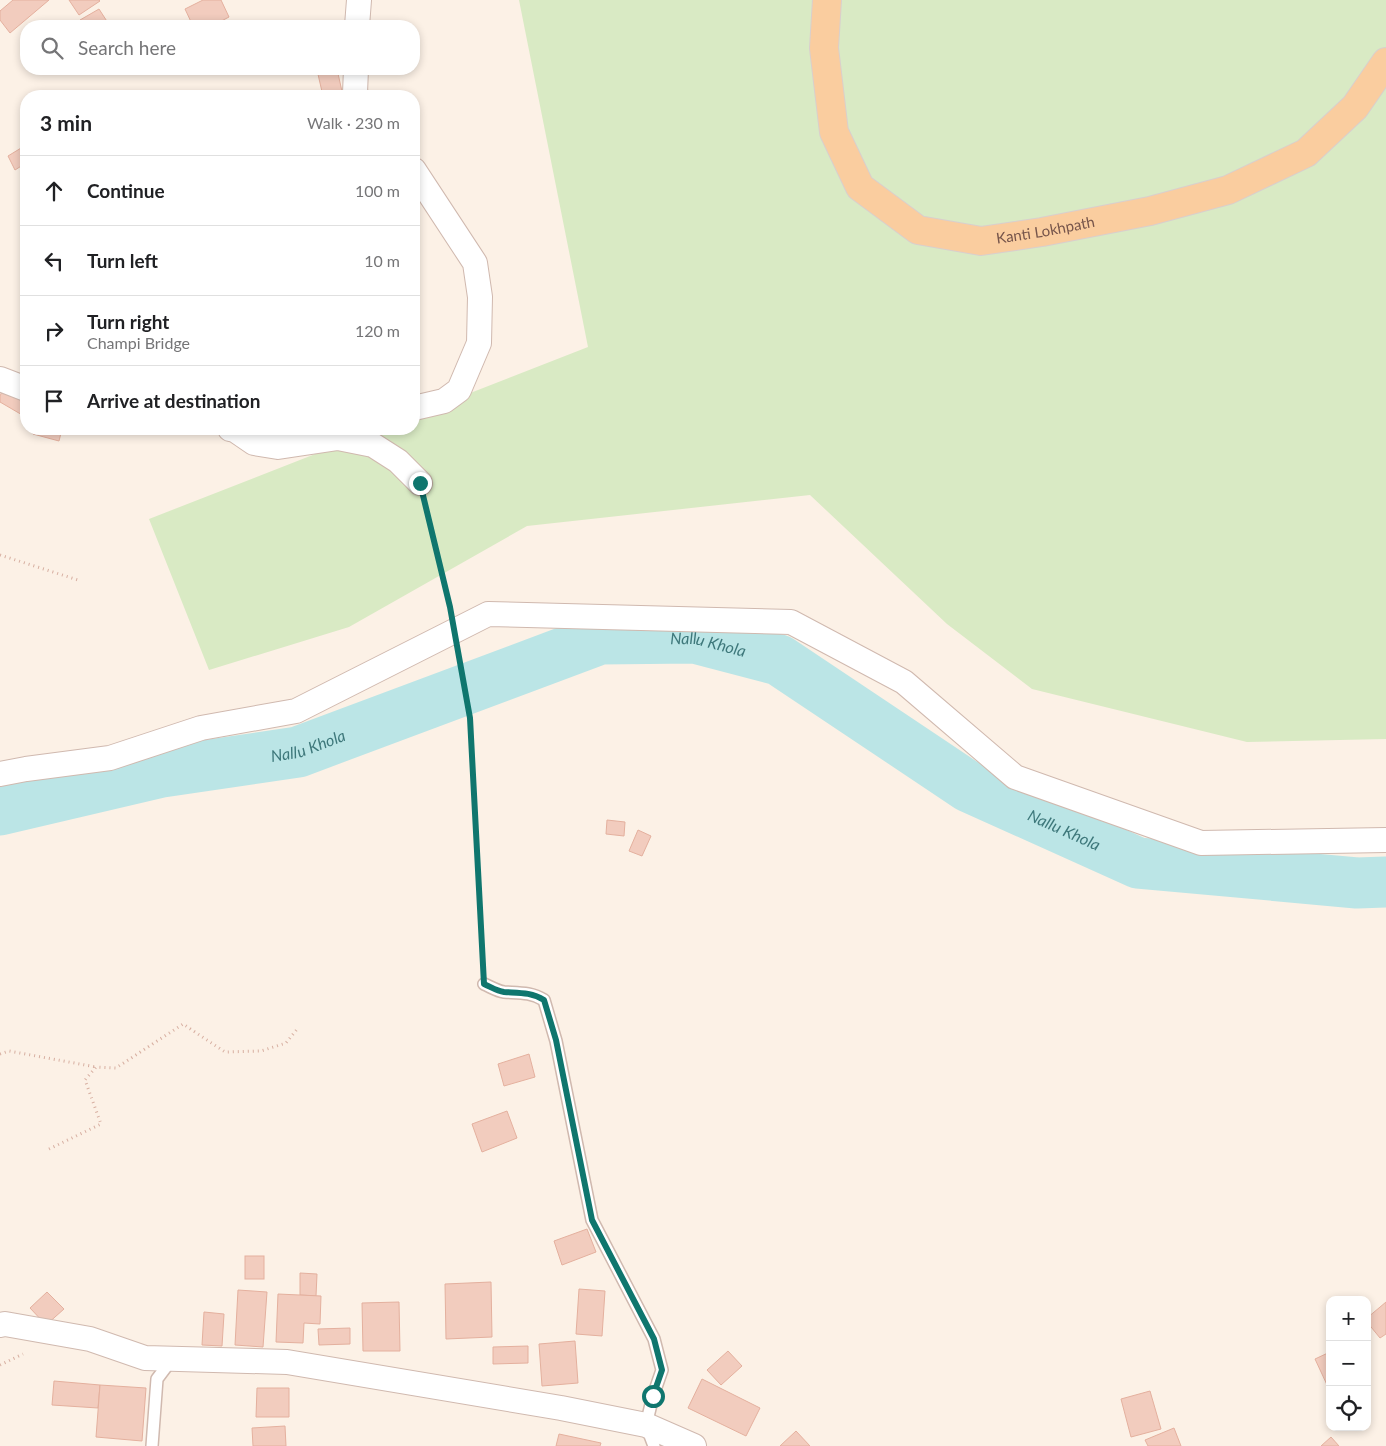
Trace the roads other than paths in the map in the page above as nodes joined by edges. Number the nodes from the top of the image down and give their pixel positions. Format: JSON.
{"nodes":[{"id":1,"x":359,"y":0,"type":"edge"},
{"id":2,"x":827,"y":0,"type":"edge"},
{"id":3,"x":357,"y":20,"type":"edge"},
{"id":4,"x":1386,"y":62,"type":"edge"},
{"id":5,"x":356,"y":75,"type":"edge"},
{"id":6,"x":355,"y":90,"type":"edge"},
{"id":7,"x":420,"y":179,"type":"edge"},
{"id":8,"x":0,"y":379,"type":"edge"},
{"id":9,"x":20,"y":387,"type":"edge"},
{"id":10,"x":420,"y":407,"type":"edge"},
{"id":11,"x":244,"y":435,"type":"edge"},
{"id":12,"x":420,"y":483,"type":"road end"},
{"id":13,"x":0,"y":774,"type":"edge"},
{"id":14,"x":1386,"y":840,"type":"edge"},
{"id":15,"x":484,"y":984,"type":"road end"},
{"id":16,"x":0,"y":1325,"type":"edge"},
{"id":17,"x":172,"y":1359,"type":"junction"},
{"id":18,"x":650,"y":1435,"type":"edge"},
{"id":19,"x":152,"y":1446,"type":"edge"},
{"id":20,"x":694,"y":1446,"type":"edge"}],
"edges":[{"from":1,"to":3,"type":"street"},
{"from":2,"to":4,"type":"main road","name":"Kanti Lokhpath"},
{"from":5,"to":6,"type":"street"},
{"from":7,"to":10,"type":"street"},
{"from":8,"to":9,"type":"street"},
{"from":11,"to":12,"type":"street"},
{"from":13,"to":14,"type":"street"},
{"from":15,"to":18,"type":"lane"},
{"from":16,"to":17,"type":"street"},
{"from":17,"to":18,"type":"street"},
{"from":17,"to":19,"type":"lane"},
{"from":18,"to":20,"type":"street"}]}
